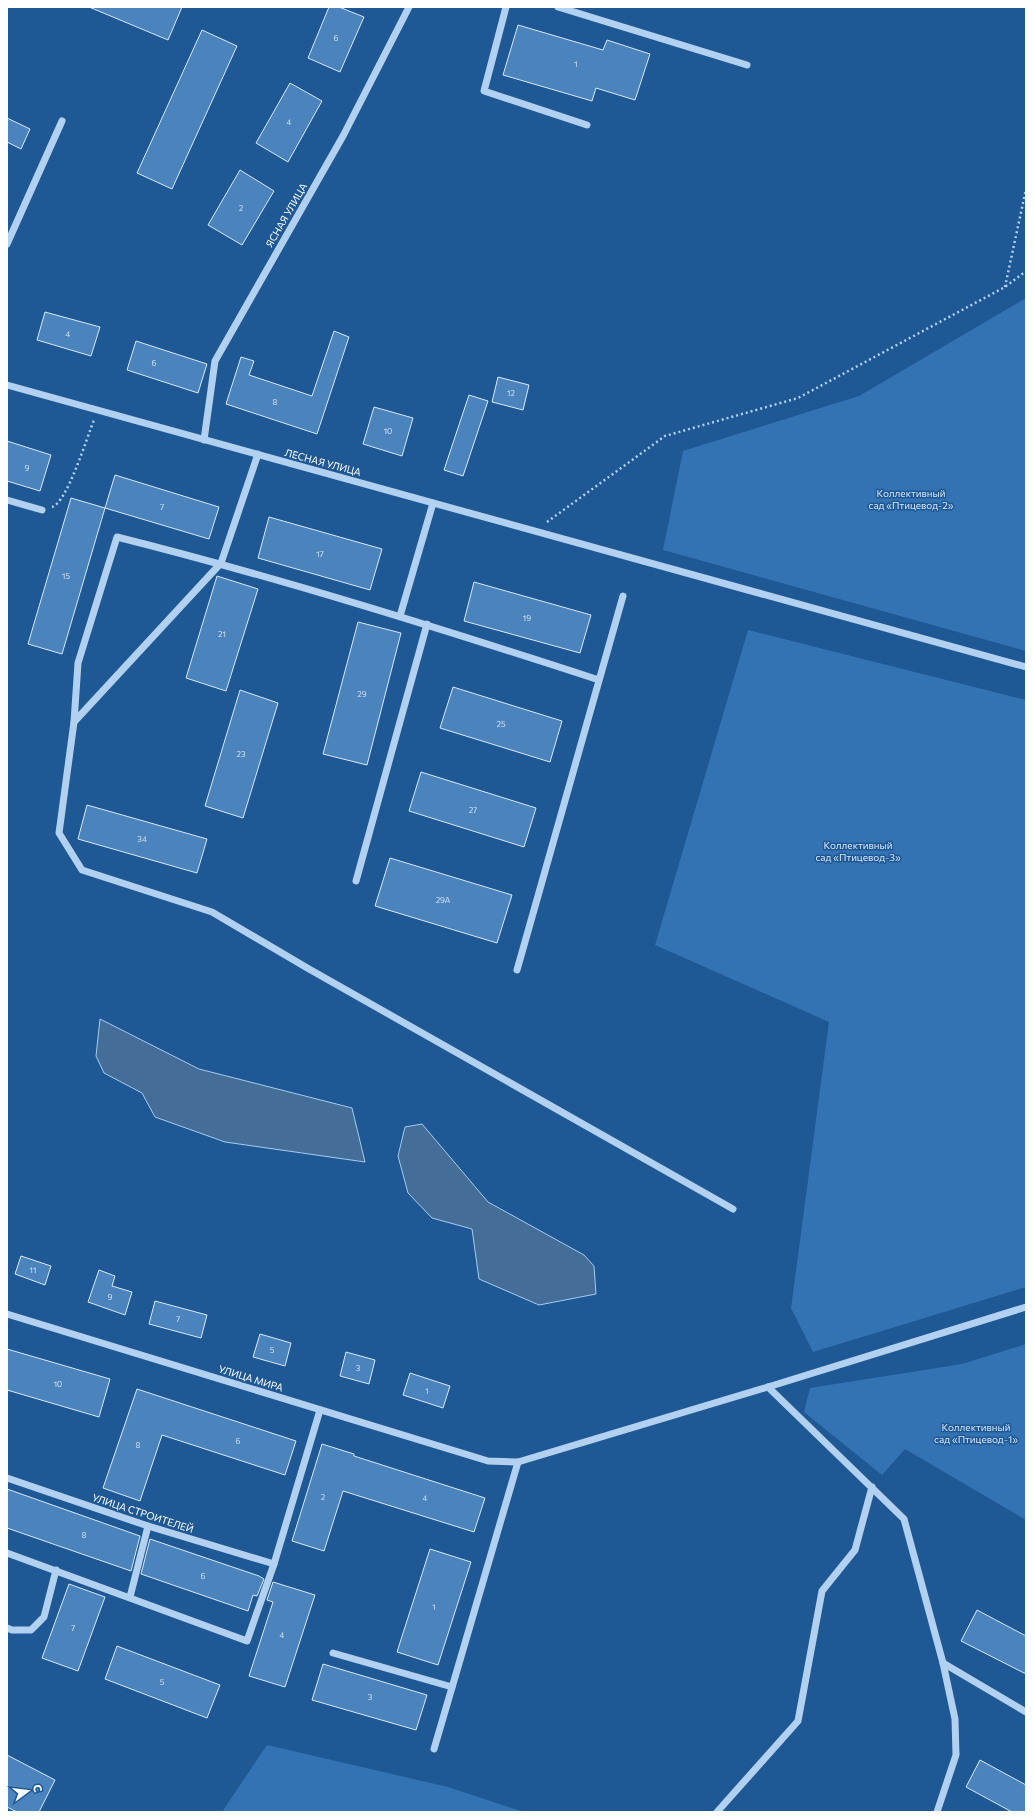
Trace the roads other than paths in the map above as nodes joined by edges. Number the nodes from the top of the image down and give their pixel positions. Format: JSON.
{"nodes":[{"id":1,"x":409,"y":7,"type":"edge"},
{"id":2,"x":506,"y":7,"type":"edge"},
{"id":3,"x":558,"y":7,"type":"edge"},
{"id":4,"x":747,"y":65,"type":"dead end"},
{"id":5,"x":62,"y":121,"type":"dead end"},
{"id":6,"x":587,"y":125,"type":"dead end"},
{"id":7,"x":7,"y":244,"type":"edge"},
{"id":8,"x":7,"y":385,"type":"edge"},
{"id":9,"x":204,"y":440,"type":"junction"},
{"id":10,"x":258,"y":454,"type":"junction"},
{"id":11,"x":7,"y":500,"type":"edge"},
{"id":12,"x":433,"y":503,"type":"junction"},
{"id":13,"x":42,"y":510,"type":"road end"},
{"id":14,"x":221,"y":563,"type":"junction"},
{"id":15,"x":623,"y":596,"type":"dead end"},
{"id":16,"x":400,"y":616,"type":"junction"},
{"id":17,"x":427,"y":624,"type":"junction"},
{"id":18,"x":1026,"y":667,"type":"edge"},
{"id":19,"x":599,"y":680,"type":"junction"},
{"id":20,"x":74,"y":722,"type":"junction"},
{"id":21,"x":356,"y":881,"type":"dead end"},
{"id":22,"x":517,"y":970,"type":"dead end"},
{"id":23,"x":733,"y":1209,"type":"dead end"},
{"id":24,"x":1026,"y":1307,"type":"edge"},
{"id":25,"x":7,"y":1314,"type":"edge"},
{"id":26,"x":768,"y":1387,"type":"junction"},
{"id":27,"x":320,"y":1410,"type":"junction"},
{"id":28,"x":518,"y":1462,"type":"junction"},
{"id":29,"x":7,"y":1478,"type":"edge"},
{"id":30,"x":872,"y":1487,"type":"junction"},
{"id":31,"x":148,"y":1526,"type":"junction"},
{"id":32,"x":7,"y":1553,"type":"edge"},
{"id":33,"x":274,"y":1564,"type":"junction"},
{"id":34,"x":56,"y":1570,"type":"junction"},
{"id":35,"x":130,"y":1597,"type":"junction"},
{"id":36,"x":7,"y":1628,"type":"edge"},
{"id":37,"x":333,"y":1653,"type":"dead end"},
{"id":38,"x":943,"y":1663,"type":"junction"},
{"id":39,"x":452,"y":1687,"type":"junction"},
{"id":40,"x":1026,"y":1712,"type":"edge"},
{"id":41,"x":434,"y":1749,"type":"dead end"},
{"id":42,"x":717,"y":1812,"type":"edge"},
{"id":43,"x":937,"y":1812,"type":"edge"}],
"edges":[{"from":1,"to":9,"type":"street","name":"ЯСНАЯ УЛИЦА"},
{"from":2,"to":6,"type":"street"},
{"from":3,"to":4,"type":"street"},
{"from":5,"to":7,"type":"street"},
{"from":8,"to":9,"type":"street","name":"ЛЕСНАЯ УЛИЦА"},
{"from":9,"to":10,"type":"street","name":"ЛЕСНАЯ УЛИЦА"},
{"from":10,"to":12,"type":"street","name":"ЛЕСНАЯ УЛИЦА"},
{"from":10,"to":14,"type":"street"},
{"from":11,"to":13,"type":"street"},
{"from":12,"to":16,"type":"street"},
{"from":12,"to":18,"type":"street","name":"ЛЕСНАЯ УЛИЦА"},
{"from":14,"to":16,"type":"street"},
{"from":14,"to":20,"type":"street"},
{"from":14,"to":20,"type":"street"},
{"from":15,"to":19,"type":"street"},
{"from":16,"to":17,"type":"street"},
{"from":17,"to":19,"type":"street"},
{"from":17,"to":21,"type":"street"},
{"from":19,"to":22,"type":"street"},
{"from":20,"to":23,"type":"street"},
{"from":24,"to":26,"type":"street","name":"УЛИЦА МИРА"},
{"from":25,"to":27,"type":"street","name":"УЛИЦА МИРА"},
{"from":26,"to":28,"type":"street","name":"УЛИЦА МИРА"},
{"from":26,"to":30,"type":"street"},
{"from":27,"to":28,"type":"street","name":"УЛИЦА МИРА"},
{"from":27,"to":33,"type":"street"},
{"from":28,"to":39,"type":"street"},
{"from":29,"to":31,"type":"street","name":"УЛИЦА СТРОИТЕЛЕЙ"},
{"from":30,"to":38,"type":"street"},
{"from":30,"to":42,"type":"street"},
{"from":31,"to":33,"type":"street","name":"УЛИЦА СТРОИТЕЛЕЙ"},
{"from":31,"to":35,"type":"street"},
{"from":32,"to":34,"type":"street"},
{"from":33,"to":35,"type":"street"},
{"from":34,"to":35,"type":"street"},
{"from":34,"to":36,"type":"street"},
{"from":37,"to":39,"type":"street"},
{"from":38,"to":40,"type":"street"},
{"from":38,"to":43,"type":"street"},
{"from":39,"to":41,"type":"street"}]}
